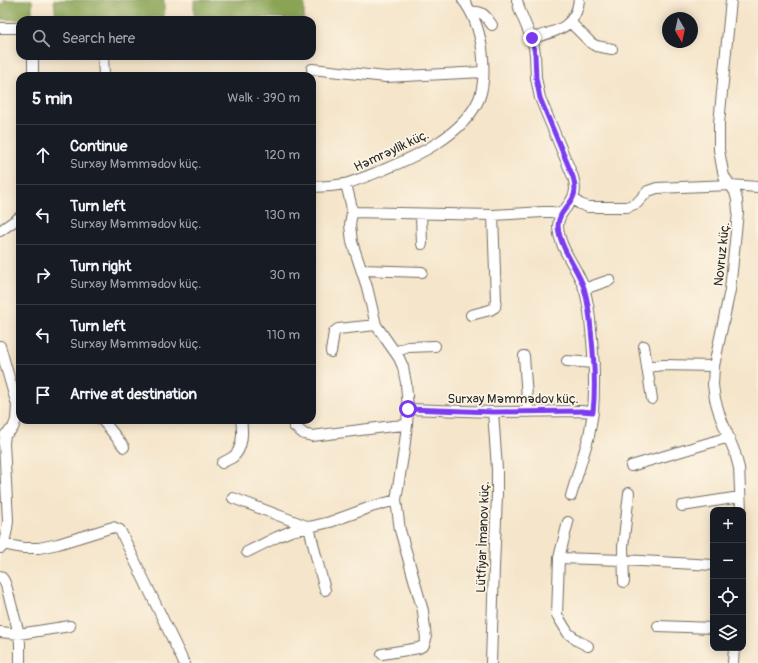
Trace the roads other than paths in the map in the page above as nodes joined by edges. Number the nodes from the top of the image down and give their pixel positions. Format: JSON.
{"nodes":[{"id":1,"x":463,"y":0,"type":"edge"},
{"id":2,"x":517,"y":0,"type":"edge"},
{"id":3,"x":579,"y":0,"type":"edge"},
{"id":4,"x":731,"y":0,"type":"edge"},
{"id":5,"x":471,"y":12,"type":"junction"},
{"id":6,"x":570,"y":22,"type":"junction"},
{"id":7,"x":492,"y":25,"type":"dead end"},
{"id":8,"x":0,"y":28,"type":"edge"},
{"id":9,"x":16,"y":28,"type":"edge"},
{"id":10,"x":532,"y":38,"type":"junction"},
{"id":11,"x":612,"y":49,"type":"dead end"},
{"id":12,"x":33,"y":60,"type":"edge"},
{"id":13,"x":103,"y":60,"type":"edge"},
{"id":14,"x":312,"y":69,"type":"dead end"},
{"id":15,"x":33,"y":72,"type":"edge"},
{"id":16,"x":104,"y":72,"type":"edge"},
{"id":17,"x":484,"y":72,"type":"junction"},
{"id":18,"x":346,"y":184,"type":"junction"},
{"id":19,"x":730,"y":185,"type":"junction"},
{"id":20,"x":316,"y":187,"type":"edge"},
{"id":21,"x":758,"y":187,"type":"edge"},
{"id":22,"x":573,"y":199,"type":"junction"},
{"id":23,"x":352,"y":212,"type":"junction"},
{"id":24,"x":421,"y":214,"type":"junction"},
{"id":25,"x":561,"y":214,"type":"junction"},
{"id":26,"x":493,"y":215,"type":"junction"},
{"id":27,"x":16,"y":220,"type":"edge"},
{"id":28,"x":0,"y":231,"type":"edge"},
{"id":29,"x":422,"y":244,"type":"dead end"},
{"id":30,"x":362,"y":270,"type":"junction"},
{"id":31,"x":422,"y":272,"type":"dead end"},
{"id":32,"x":610,"y":280,"type":"dead end"},
{"id":33,"x":584,"y":289,"type":"junction"},
{"id":34,"x":471,"y":315,"type":"dead end"},
{"id":35,"x":376,"y":325,"type":"junction"},
{"id":36,"x":0,"y":346,"type":"edge"},
{"id":37,"x":435,"y":346,"type":"dead end"},
{"id":38,"x":644,"y":346,"type":"dead end"},
{"id":39,"x":331,"y":352,"type":"dead end"},
{"id":40,"x":395,"y":352,"type":"junction"},
{"id":41,"x":524,"y":356,"type":"dead end"},
{"id":42,"x":566,"y":361,"type":"dead end"},
{"id":43,"x":594,"y":363,"type":"junction"},
{"id":44,"x":714,"y":366,"type":"junction"},
{"id":45,"x":647,"y":367,"type":"junction"},
{"id":46,"x":16,"y":396,"type":"edge"},
{"id":47,"x":652,"y":399,"type":"dead end"},
{"id":48,"x":408,"y":409,"type":"junction"},
{"id":49,"x":493,"y":412,"type":"junction"},
{"id":50,"x":528,"y":412,"type":"junction"},
{"id":51,"x":593,"y":412,"type":"junction"},
{"id":52,"x":16,"y":420,"type":"edge"},
{"id":53,"x":105,"y":424,"type":"edge"},
{"id":54,"x":242,"y":424,"type":"edge"},
{"id":55,"x":407,"y":425,"type":"junction"},
{"id":56,"x":294,"y":426,"type":"dead end"},
{"id":57,"x":3,"y":436,"type":"edge"},
{"id":58,"x":729,"y":437,"type":"junction"},
{"id":59,"x":124,"y":447,"type":"dead end"},
{"id":60,"x":222,"y":463,"type":"dead end"},
{"id":61,"x":631,"y":466,"type":"dead end"},
{"id":62,"x":629,"y":493,"type":"dead end"},
{"id":63,"x":571,"y":496,"type":"dead end"},
{"id":64,"x":740,"y":497,"type":"junction"},
{"id":65,"x":233,"y":498,"type":"dead end"},
{"id":66,"x":396,"y":500,"type":"junction"},
{"id":67,"x":682,"y":506,"type":"dead end"},
{"id":68,"x":741,"y":507,"type":"edge"},
{"id":69,"x":568,"y":522,"type":"dead end"},
{"id":70,"x":310,"y":527,"type":"junction"},
{"id":71,"x":2,"y":546,"type":"edge"},
{"id":72,"x":247,"y":552,"type":"dead end"},
{"id":73,"x":559,"y":558,"type":"junction"},
{"id":74,"x":623,"y":560,"type":"junction"},
{"id":75,"x":710,"y":565,"type":"edge"},
{"id":76,"x":0,"y":576,"type":"edge"},
{"id":77,"x":624,"y":582,"type":"dead end"},
{"id":78,"x":325,"y":590,"type":"dead end"},
{"id":79,"x":70,"y":626,"type":"dead end"},
{"id":80,"x":658,"y":626,"type":"dead end"},
{"id":81,"x":710,"y":628,"type":"edge"},
{"id":82,"x":0,"y":632,"type":"edge"},
{"id":83,"x":18,"y":634,"type":"junction"},
{"id":84,"x":588,"y":646,"type":"dead end"},
{"id":85,"x":734,"y":651,"type":"edge"},
{"id":86,"x":382,"y":654,"type":"dead end"},
{"id":87,"x":20,"y":663,"type":"edge"},
{"id":88,"x":184,"y":663,"type":"edge"},
{"id":89,"x":491,"y":663,"type":"edge"},
{"id":90,"x":733,"y":663,"type":"edge"}],
"edges":[{"from":1,"to":5,"type":"street","name":"Həmrəylik küç."},
{"from":2,"to":10,"type":"street"},
{"from":3,"to":6,"type":"street"},
{"from":4,"to":19,"type":"street","name":"Novruz küç."},
{"from":5,"to":7,"type":"street"},
{"from":5,"to":17,"type":"street","name":"Həmrəylik küç."},
{"from":6,"to":10,"type":"street"},
{"from":6,"to":11,"type":"street"},
{"from":8,"to":9,"type":"street"},
{"from":10,"to":22,"type":"street"},
{"from":12,"to":15,"type":"street"},
{"from":13,"to":16,"type":"street"},
{"from":14,"to":17,"type":"street"},
{"from":17,"to":18,"type":"street","name":"Həmrəylik küç."},
{"from":18,"to":20,"type":"street","name":"Həmrəylik küç."},
{"from":18,"to":23,"type":"street"},
{"from":19,"to":21,"type":"street"},
{"from":19,"to":22,"type":"street"},
{"from":19,"to":44,"type":"street","name":"Novruz küç."},
{"from":22,"to":25,"type":"street"},
{"from":23,"to":24,"type":"street"},
{"from":23,"to":30,"type":"street"},
{"from":24,"to":26,"type":"street"},
{"from":24,"to":29,"type":"street"},
{"from":25,"to":26,"type":"street"},
{"from":25,"to":33,"type":"street","name":"Surxay Məmmədov küç."},
{"from":26,"to":34,"type":"street"},
{"from":27,"to":28,"type":"street"},
{"from":30,"to":31,"type":"street"},
{"from":30,"to":35,"type":"street"},
{"from":32,"to":33,"type":"street"},
{"from":33,"to":43,"type":"street","name":"Surxay Məmmədov küç."},
{"from":35,"to":39,"type":"street"},
{"from":35,"to":40,"type":"street"},
{"from":36,"to":46,"type":"street"},
{"from":37,"to":40,"type":"street"},
{"from":38,"to":45,"type":"street"},
{"from":40,"to":48,"type":"street"},
{"from":41,"to":50,"type":"street"},
{"from":42,"to":43,"type":"street"},
{"from":43,"to":51,"type":"street","name":"Surxay Məmmədov küç."},
{"from":44,"to":45,"type":"street"},
{"from":44,"to":58,"type":"street","name":"Novruz küç."},
{"from":45,"to":47,"type":"street"},
{"from":48,"to":49,"type":"street","name":"Surxay Məmmədov küç."},
{"from":48,"to":55,"type":"street"},
{"from":49,"to":50,"type":"street","name":"Surxay Məmmədov küç."},
{"from":49,"to":89,"type":"street","name":"Lütfiyar İmanov küç."},
{"from":50,"to":51,"type":"street","name":"Surxay Məmmədov küç."},
{"from":51,"to":63,"type":"street"},
{"from":52,"to":57,"type":"street"},
{"from":53,"to":59,"type":"street"},
{"from":54,"to":60,"type":"street"},
{"from":55,"to":56,"type":"street"},
{"from":55,"to":66,"type":"street"},
{"from":57,"to":71,"type":"street"},
{"from":58,"to":61,"type":"street"},
{"from":58,"to":64,"type":"street","name":"Novruz küç."},
{"from":62,"to":74,"type":"street"},
{"from":64,"to":67,"type":"street"},
{"from":64,"to":68,"type":"street","name":"Novruz küç."},
{"from":65,"to":70,"type":"street"},
{"from":66,"to":70,"type":"street"},
{"from":66,"to":86,"type":"street"},
{"from":69,"to":73,"type":"street"},
{"from":70,"to":72,"type":"street"},
{"from":70,"to":78,"type":"street"},
{"from":71,"to":88,"type":"street"},
{"from":73,"to":74,"type":"street"},
{"from":73,"to":84,"type":"street"},
{"from":74,"to":75,"type":"street"},
{"from":74,"to":77,"type":"street"},
{"from":76,"to":83,"type":"street"},
{"from":79,"to":83,"type":"street"},
{"from":80,"to":81,"type":"street"},
{"from":82,"to":83,"type":"street"},
{"from":83,"to":87,"type":"street"},
{"from":85,"to":90,"type":"street"}]}
